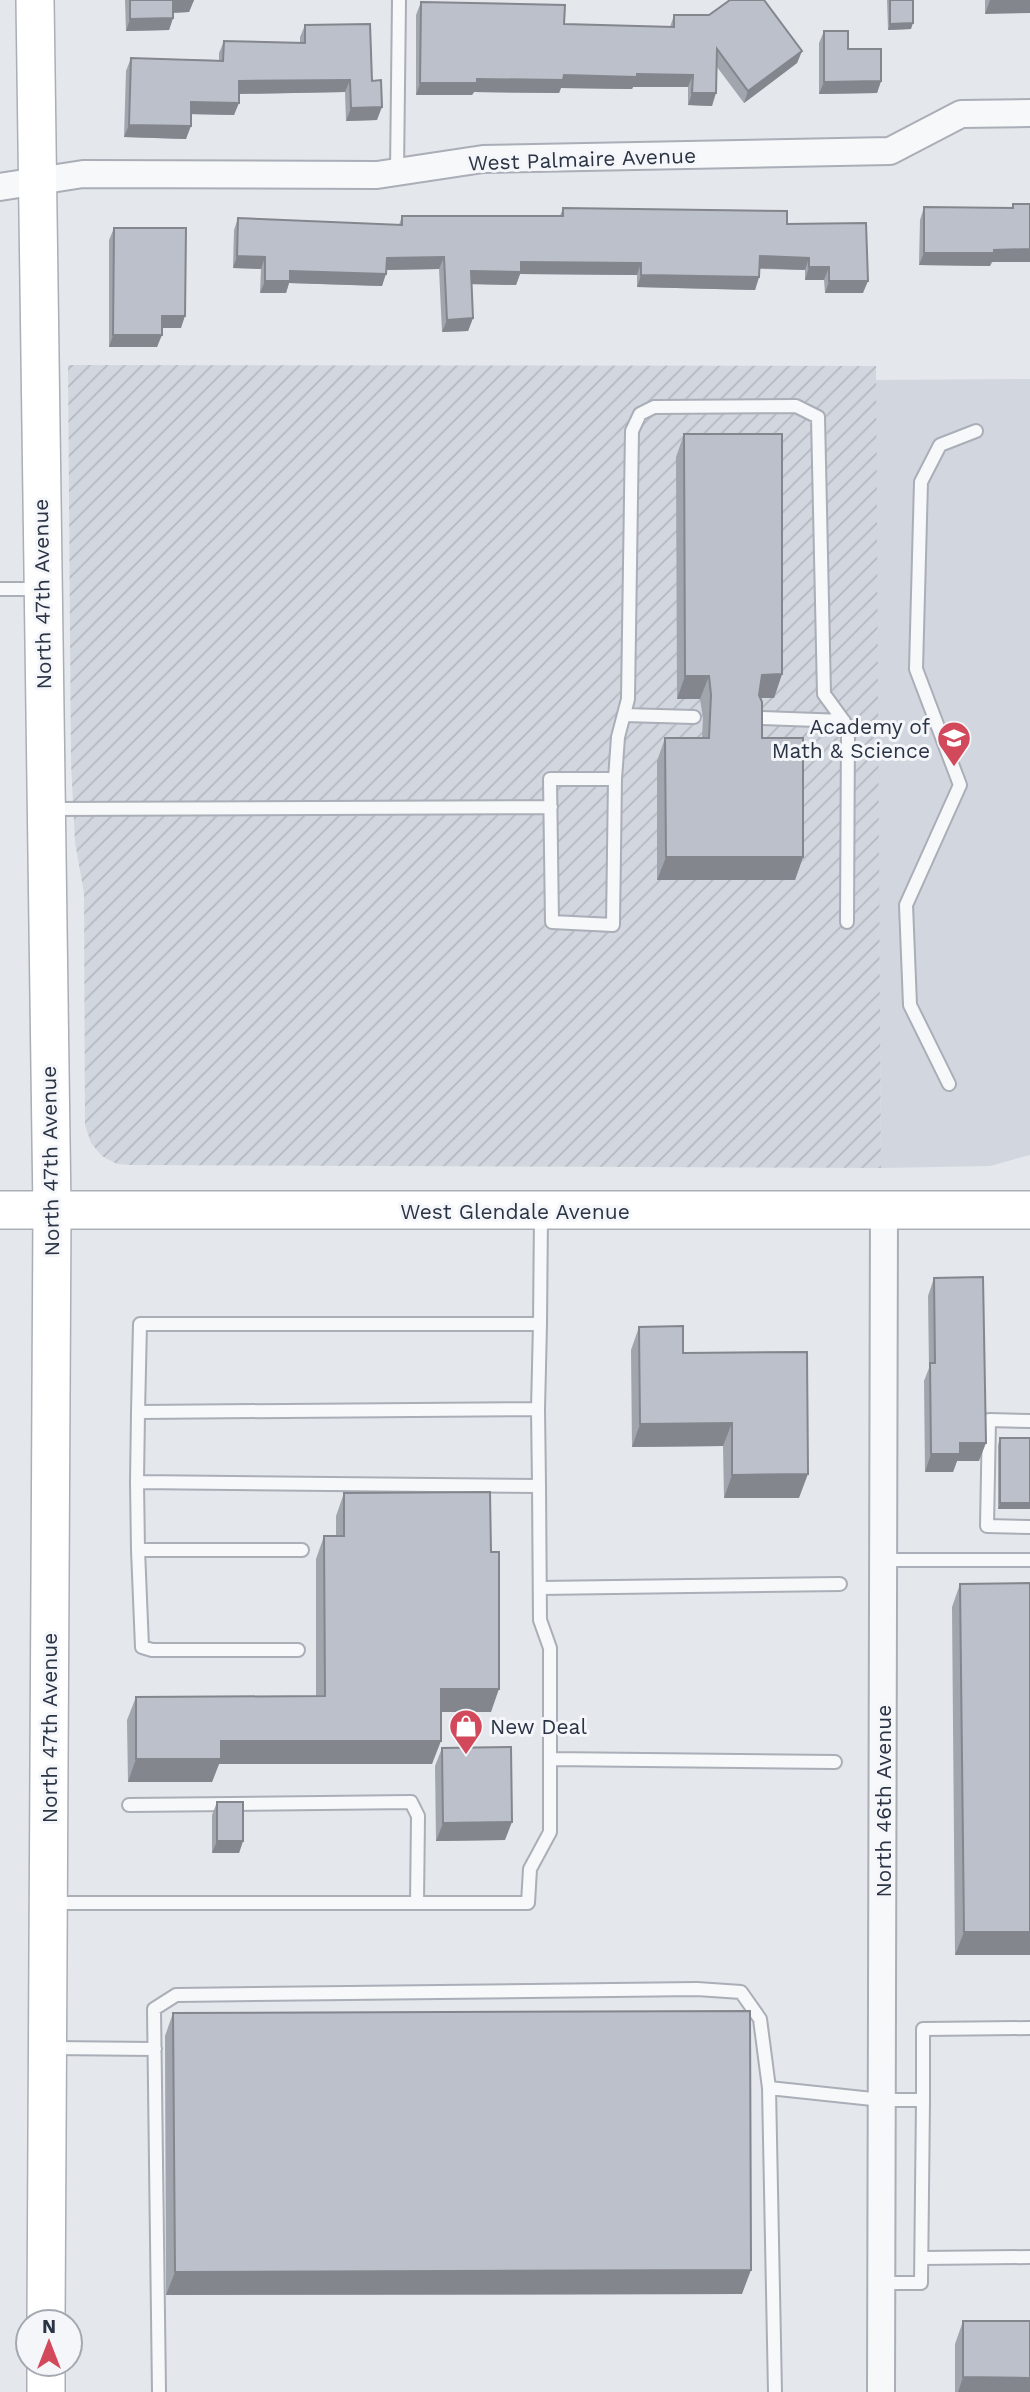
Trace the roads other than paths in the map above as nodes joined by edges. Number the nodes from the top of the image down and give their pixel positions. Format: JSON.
{"nodes":[{"id":1,"x":35,"y":0,"type":"edge"},
{"id":2,"x":398,"y":0,"type":"edge"},
{"id":3,"x":1030,"y":113,"type":"edge"},
{"id":4,"x":397,"y":172,"type":"junction"},
{"id":5,"x":39,"y":182,"type":"junction"},
{"id":6,"x":0,"y":187,"type":"edge"},
{"id":7,"x":976,"y":431,"type":"dead end"},
{"id":8,"x":0,"y":589,"type":"edge"},
{"id":9,"x":41,"y":589,"type":"junction"},
{"id":10,"x":624,"y":715,"type":"junction"},
{"id":11,"x":694,"y":717,"type":"dead end"},
{"id":12,"x":759,"y":718,"type":"edge"},
{"id":13,"x":844,"y":721,"type":"junction"},
{"id":14,"x":615,"y":779,"type":"junction"},
{"id":15,"x":551,"y":807,"type":"junction"},
{"id":16,"x":45,"y":809,"type":"junction"},
{"id":17,"x":847,"y":922,"type":"dead end"},
{"id":18,"x":949,"y":1084,"type":"dead end"},
{"id":19,"x":0,"y":1210,"type":"edge"},
{"id":20,"x":884,"y":1210,"type":"junction"},
{"id":21,"x":1030,"y":1210,"type":"edge"},
{"id":22,"x":52,"y":1211,"type":"junction"},
{"id":23,"x":541,"y":1211,"type":"junction"},
{"id":24,"x":540,"y":1324,"type":"junction"},
{"id":25,"x":538,"y":1409,"type":"junction"},
{"id":26,"x":138,"y":1412,"type":"junction"},
{"id":27,"x":1030,"y":1421,"type":"edge"},
{"id":28,"x":137,"y":1482,"type":"junction"},
{"id":29,"x":539,"y":1486,"type":"junction"},
{"id":30,"x":1030,"y":1527,"type":"edge"},
{"id":31,"x":138,"y":1550,"type":"junction"},
{"id":32,"x":302,"y":1550,"type":"dead end"},
{"id":33,"x":883,"y":1560,"type":"junction"},
{"id":34,"x":1030,"y":1560,"type":"edge"},
{"id":35,"x":840,"y":1584,"type":"dead end"},
{"id":36,"x":540,"y":1588,"type":"junction"},
{"id":37,"x":298,"y":1650,"type":"dead end"},
{"id":38,"x":550,"y":1759,"type":"junction"},
{"id":39,"x":835,"y":1762,"type":"dead end"},
{"id":40,"x":129,"y":1805,"type":"dead end"},
{"id":41,"x":48,"y":1903,"type":"junction"},
{"id":42,"x":417,"y":1903,"type":"junction"},
{"id":43,"x":1030,"y":2028,"type":"edge"},
{"id":44,"x":47,"y":2048,"type":"junction"},
{"id":45,"x":155,"y":2049,"type":"junction"},
{"id":46,"x":769,"y":2088,"type":"junction"},
{"id":47,"x":882,"y":2100,"type":"junction"},
{"id":48,"x":923,"y":2100,"type":"junction"},
{"id":49,"x":922,"y":2258,"type":"junction"},
{"id":50,"x":1030,"y":2258,"type":"edge"},
{"id":51,"x":881,"y":2283,"type":"junction"},
{"id":52,"x":46,"y":2308,"type":"edge"},
{"id":53,"x":159,"y":2392,"type":"edge"},
{"id":54,"x":775,"y":2392,"type":"edge"},
{"id":55,"x":881,"y":2392,"type":"edge"}],
"edges":[{"from":1,"to":5,"type":"street","name":"North 47th Avenue"},
{"from":2,"to":4,"type":"lane"},
{"from":3,"to":4,"type":"street","name":"West Palmaire Avenue"},
{"from":4,"to":5,"type":"street","name":"West Palmaire Avenue"},
{"from":5,"to":6,"type":"street","name":"West Palmaire Avenue"},
{"from":5,"to":9,"type":"street","name":"North 47th Avenue"},
{"from":7,"to":18,"type":"lane"},
{"from":8,"to":9,"type":"lane"},
{"from":9,"to":16,"type":"street","name":"North 47th Avenue"},
{"from":10,"to":11,"type":"lane"},
{"from":10,"to":13,"type":"lane"},
{"from":10,"to":14,"type":"lane"},
{"from":12,"to":13,"type":"lane"},
{"from":13,"to":17,"type":"lane"},
{"from":14,"to":15,"type":"lane"},
{"from":14,"to":15,"type":"lane"},
{"from":15,"to":16,"type":"lane"},
{"from":16,"to":22,"type":"street","name":"North 47th Avenue"},
{"from":19,"to":22,"type":"street","name":"West Glendale Avenue"},
{"from":20,"to":21,"type":"street","name":"West Glendale Avenue"},
{"from":20,"to":23,"type":"street","name":"West Glendale Avenue"},
{"from":20,"to":33,"type":"street","name":"North 46th Avenue"},
{"from":22,"to":23,"type":"street","name":"West Glendale Avenue"},
{"from":22,"to":41,"type":"street","name":"North 47th Avenue"},
{"from":23,"to":24,"type":"lane"},
{"from":24,"to":25,"type":"lane"},
{"from":24,"to":26,"type":"lane"},
{"from":25,"to":26,"type":"lane"},
{"from":25,"to":29,"type":"lane"},
{"from":26,"to":28,"type":"lane"},
{"from":27,"to":30,"type":"lane"},
{"from":28,"to":29,"type":"lane"},
{"from":28,"to":31,"type":"lane"},
{"from":29,"to":36,"type":"lane"},
{"from":31,"to":32,"type":"lane"},
{"from":31,"to":37,"type":"lane"},
{"from":33,"to":34,"type":"lane"},
{"from":33,"to":47,"type":"street","name":"North 46th Avenue"},
{"from":35,"to":36,"type":"lane"},
{"from":36,"to":38,"type":"lane"},
{"from":38,"to":39,"type":"lane"},
{"from":38,"to":42,"type":"lane"},
{"from":40,"to":42,"type":"lane"},
{"from":41,"to":42,"type":"lane"},
{"from":41,"to":44,"type":"street","name":"North 47th Avenue"},
{"from":43,"to":48,"type":"lane"},
{"from":44,"to":45,"type":"lane"},
{"from":44,"to":52,"type":"street","name":"North 47th Avenue"},
{"from":45,"to":46,"type":"lane"},
{"from":45,"to":53,"type":"lane"},
{"from":46,"to":47,"type":"lane"},
{"from":46,"to":54,"type":"lane"},
{"from":47,"to":48,"type":"lane"},
{"from":47,"to":51,"type":"street","name":"North 46th Avenue"},
{"from":48,"to":49,"type":"lane"},
{"from":49,"to":50,"type":"lane"},
{"from":49,"to":51,"type":"lane"},
{"from":51,"to":55,"type":"street","name":"North 46th Avenue"}]}
